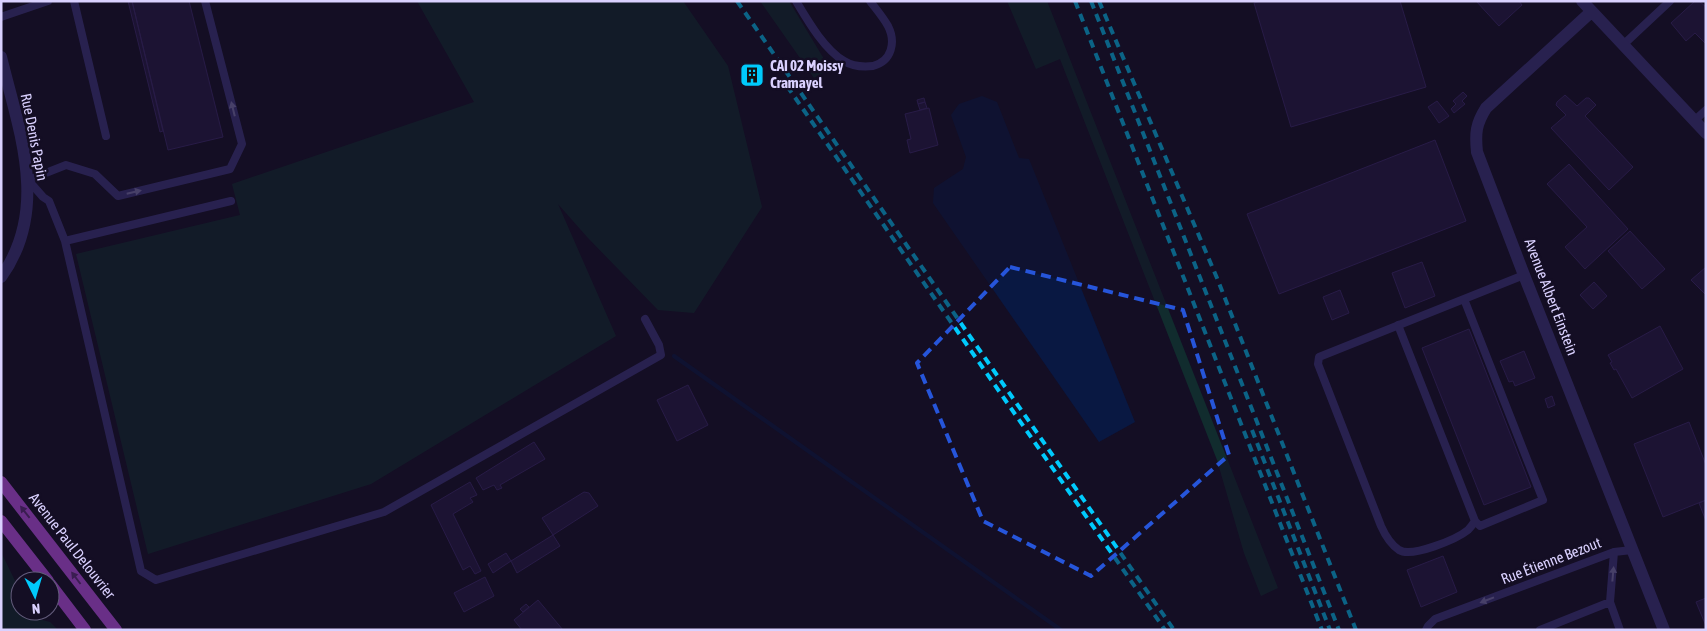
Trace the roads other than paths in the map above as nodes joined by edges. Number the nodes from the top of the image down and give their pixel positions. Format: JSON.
{"nodes":[{"id":1,"x":48,"y":1,"type":"edge"},
{"id":2,"x":74,"y":1,"type":"edge"},
{"id":3,"x":205,"y":1,"type":"edge"},
{"id":4,"x":796,"y":1,"type":"edge"},
{"id":5,"x":870,"y":1,"type":"edge"},
{"id":6,"x":1582,"y":1,"type":"edge"},
{"id":7,"x":1670,"y":1,"type":"edge"},
{"id":8,"x":1591,"y":12,"type":"junction"},
{"id":9,"x":1,"y":17,"type":"edge"},
{"id":10,"x":1623,"y":45,"type":"junction"},
{"id":11,"x":1,"y":57,"type":"edge"},
{"id":12,"x":1706,"y":110,"type":"edge"},
{"id":13,"x":1694,"y":121,"type":"junction"},
{"id":14,"x":1706,"y":133,"type":"edge"},
{"id":15,"x":106,"y":136,"type":"dead end"},
{"id":16,"x":28,"y":180,"type":"junction"},
{"id":17,"x":231,"y":201,"type":"dead end"},
{"id":18,"x":65,"y":241,"type":"junction"},
{"id":19,"x":1524,"y":274,"type":"junction"},
{"id":20,"x":1,"y":277,"type":"edge"},
{"id":21,"x":1464,"y":299,"type":"junction"},
{"id":22,"x":645,"y":319,"type":"dead end"},
{"id":23,"x":1398,"y":325,"type":"junction"},
{"id":24,"x":1,"y":482,"type":"edge"},
{"id":25,"x":1,"y":521,"type":"edge"},
{"id":26,"x":1475,"y":521,"type":"junction"},
{"id":27,"x":1632,"y":550,"type":"junction"},
{"id":28,"x":1614,"y":552,"type":"junction"},
{"id":29,"x":40,"y":571,"type":"edge"},
{"id":30,"x":60,"y":597,"type":"edge"},
{"id":31,"x":1610,"y":602,"type":"junction"},
{"id":32,"x":85,"y":630,"type":"edge"},
{"id":33,"x":116,"y":630,"type":"edge"},
{"id":34,"x":1426,"y":630,"type":"edge"},
{"id":35,"x":1540,"y":630,"type":"edge"},
{"id":36,"x":1620,"y":630,"type":"edge"},
{"id":37,"x":1664,"y":630,"type":"edge"}],
"edges":[{"from":1,"to":9,"type":"lane"},
{"from":2,"to":15,"type":"lane"},
{"from":16,"to":3,"type":"lane","one_way":true},
{"from":4,"to":5,"type":"lane"},
{"from":6,"to":8,"type":"street"},
{"from":7,"to":10,"type":"lane"},
{"from":8,"to":10,"type":"street"},
{"from":8,"to":19,"type":"street","name":"Avenue Albert Einstein"},
{"from":10,"to":13,"type":"street"},
{"from":11,"to":16,"type":"street","name":"Rue Denis Papin"},
{"from":12,"to":13,"type":"lane"},
{"from":13,"to":14,"type":"street"},
{"from":16,"to":18,"type":"lane"},
{"from":16,"to":20,"type":"street","name":"Rue Denis Papin"},
{"from":17,"to":18,"type":"lane"},
{"from":18,"to":22,"type":"lane"},
{"from":19,"to":21,"type":"lane"},
{"from":19,"to":27,"type":"street","name":"Avenue Albert Einstein"},
{"from":21,"to":23,"type":"lane"},
{"from":21,"to":26,"type":"lane"},
{"from":23,"to":26,"type":"lane"},
{"from":23,"to":26,"type":"lane"},
{"from":33,"to":24,"type":"main road","name":"Avenue Paul Delouvrier","one_way":true},
{"from":25,"to":29,"type":"main road"},
{"from":27,"to":28,"type":"lane"},
{"from":27,"to":37,"type":"street","name":"Avenue Albert Einstein"},
{"from":31,"to":28,"type":"lane","name":"Rue Étienne Bezout","one_way":true},
{"from":28,"to":34,"type":"lane","name":"Rue Étienne Bezout","one_way":true},
{"from":30,"to":32,"type":"main road"},
{"from":31,"to":35,"type":"lane"},
{"from":31,"to":36,"type":"lane","name":"Rue Étienne Bezout"}]}
